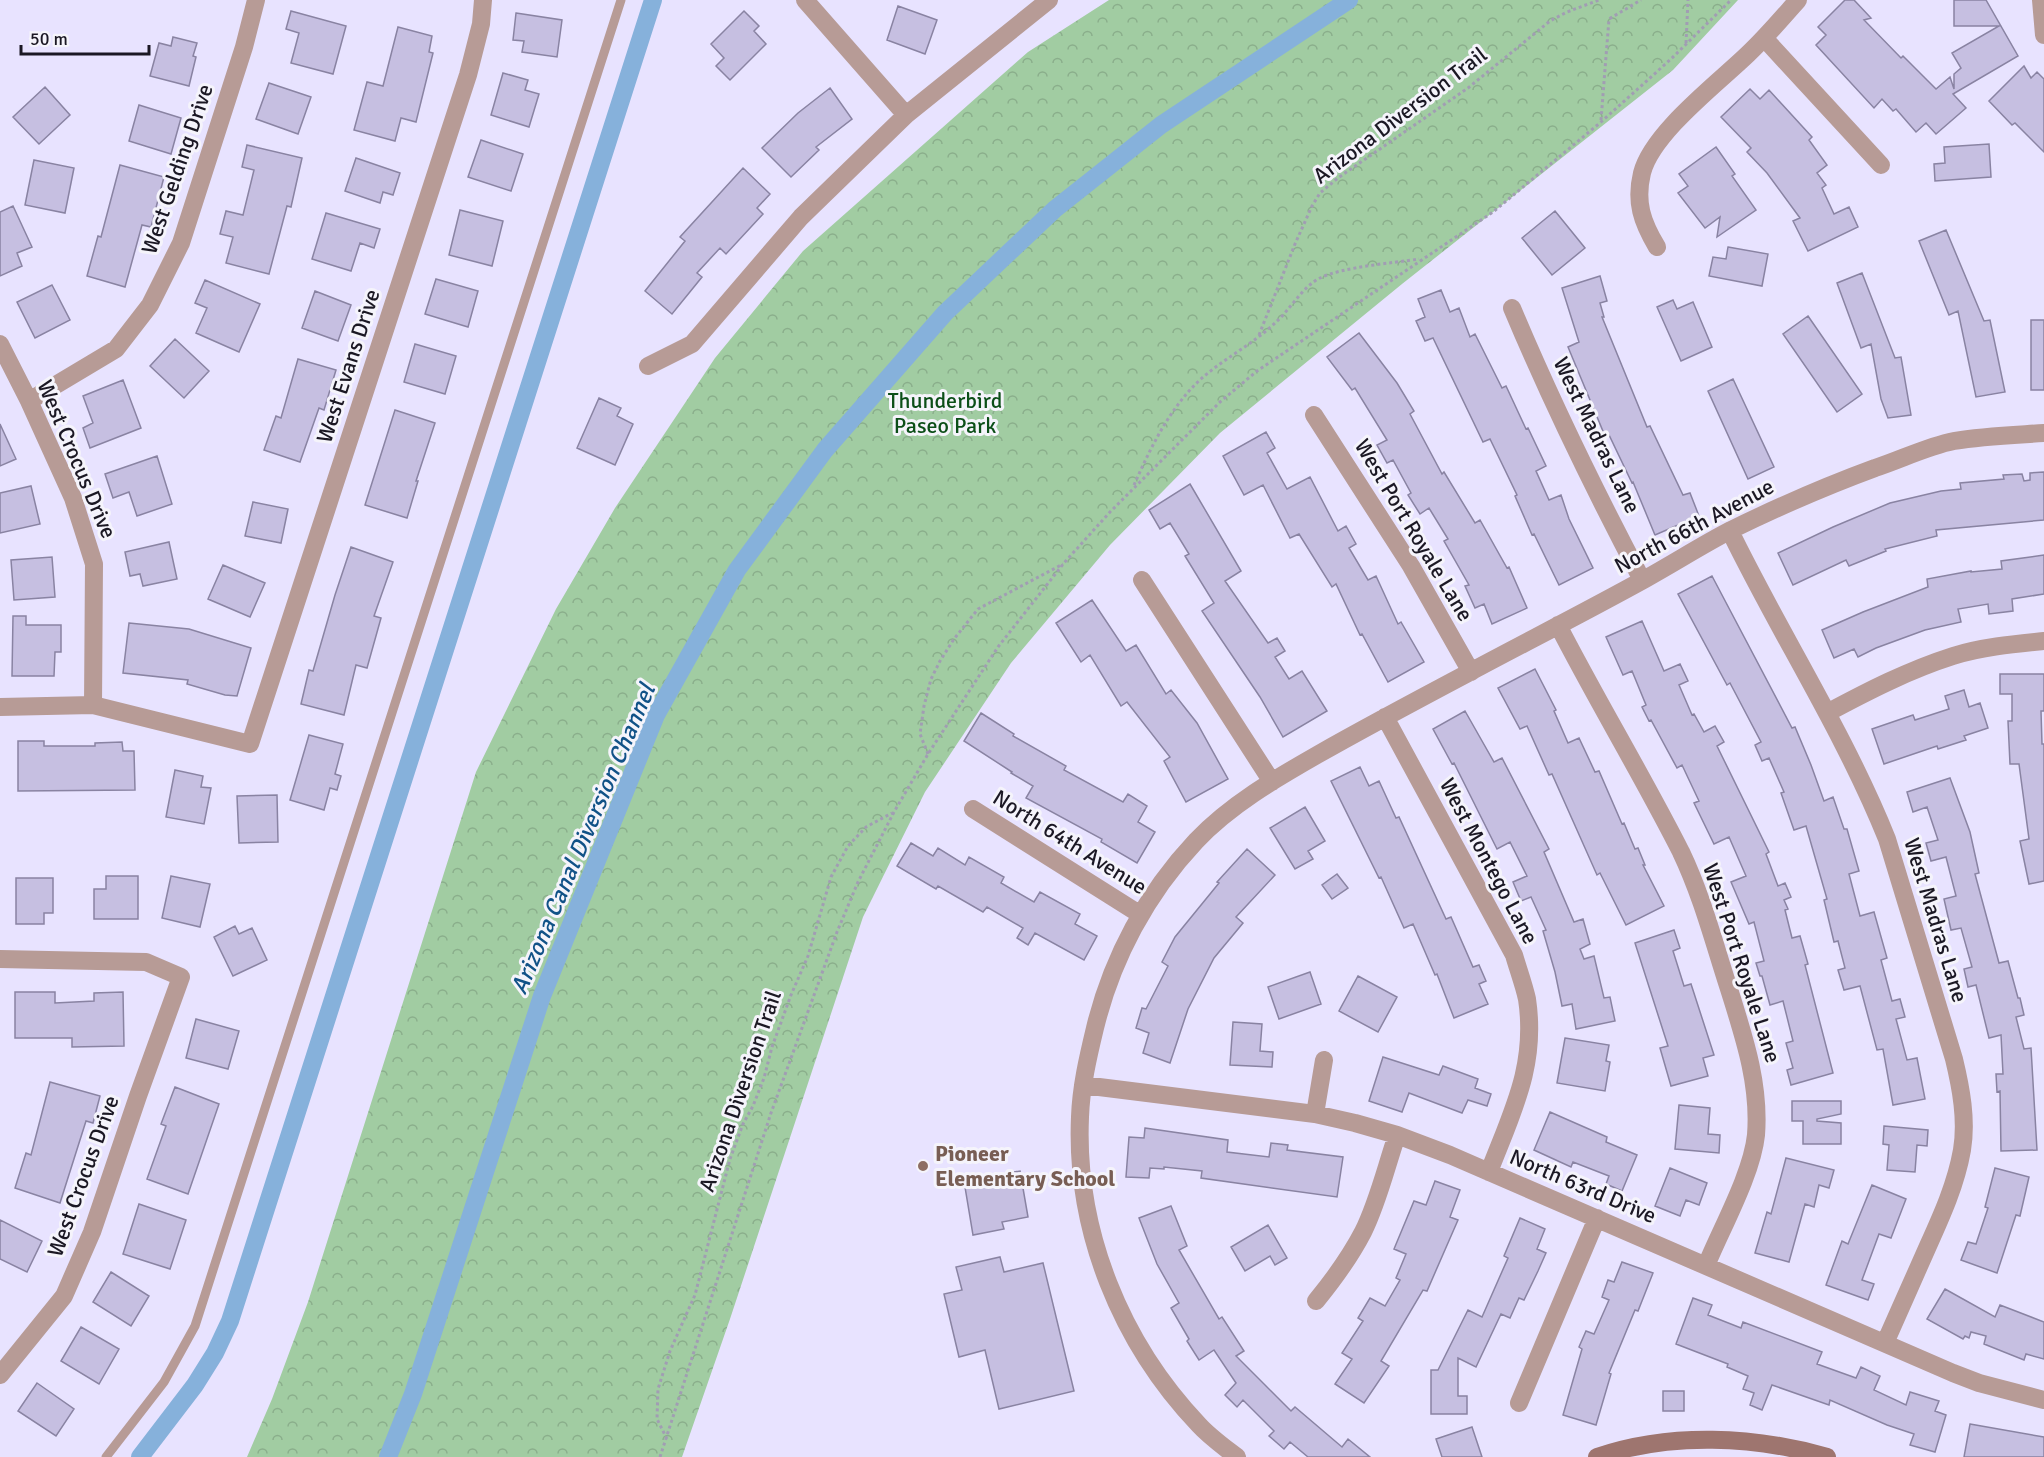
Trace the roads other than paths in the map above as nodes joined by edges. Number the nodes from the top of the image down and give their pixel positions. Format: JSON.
{"nodes":[{"id":1,"x":256,"y":0,"type":"edge"},
{"id":2,"x":483,"y":0,"type":"edge"},
{"id":3,"x":621,"y":0,"type":"edge"},
{"id":4,"x":805,"y":0,"type":"edge"},
{"id":5,"x":1049,"y":0,"type":"edge"},
{"id":6,"x":1798,"y":0,"type":"edge"},
{"id":7,"x":2041,"y":0,"type":"edge"},
{"id":8,"x":2044,"y":35,"type":"edge"},
{"id":9,"x":1764,"y":38,"type":"junction"},
{"id":10,"x":906,"y":115,"type":"junction"},
{"id":11,"x":1881,"y":165,"type":"dead end"},
{"id":12,"x":1657,"y":247,"type":"dead end"},
{"id":13,"x":1512,"y":308,"type":"dead end"},
{"id":14,"x":0,"y":344,"type":"edge"},
{"id":15,"x":648,"y":366,"type":"dead end"},
{"id":16,"x":29,"y":401,"type":"junction"},
{"id":17,"x":1314,"y":415,"type":"dead end"},
{"id":18,"x":2044,"y":433,"type":"edge"},
{"id":19,"x":1730,"y":531,"type":"junction"},
{"id":20,"x":1142,"y":580,"type":"dead end"},
{"id":21,"x":1642,"y":580,"type":"junction"},
{"id":22,"x":1558,"y":625,"type":"junction"},
{"id":23,"x":2044,"y":641,"type":"edge"},
{"id":24,"x":1471,"y":672,"type":"junction"},
{"id":25,"x":93,"y":705,"type":"junction"},
{"id":26,"x":0,"y":707,"type":"edge"},
{"id":27,"x":1827,"y":713,"type":"junction"},
{"id":28,"x":1385,"y":717,"type":"junction"},
{"id":29,"x":1272,"y":782,"type":"junction"},
{"id":30,"x":973,"y":809,"type":"dead end"},
{"id":31,"x":1141,"y":915,"type":"junction"},
{"id":32,"x":0,"y":958,"type":"edge"},
{"id":33,"x":1324,"y":1060,"type":"dead end"},
{"id":34,"x":1083,"y":1085,"type":"junction"},
{"id":35,"x":1315,"y":1114,"type":"junction"},
{"id":36,"x":1397,"y":1135,"type":"junction"},
{"id":37,"x":1489,"y":1172,"type":"junction"},
{"id":38,"x":1597,"y":1218,"type":"junction"},
{"id":39,"x":1706,"y":1266,"type":"junction"},
{"id":40,"x":1316,"y":1301,"type":"dead end"},
{"id":41,"x":1885,"y":1343,"type":"junction"},
{"id":42,"x":0,"y":1375,"type":"edge"},
{"id":43,"x":2044,"y":1400,"type":"edge"},
{"id":44,"x":1519,"y":1403,"type":"dead end"},
{"id":45,"x":106,"y":1457,"type":"edge"},
{"id":46,"x":1237,"y":1457,"type":"edge"},
{"id":47,"x":1598,"y":1457,"type":"edge"},
{"id":48,"x":1827,"y":1457,"type":"edge"}],
"edges":[{"from":1,"to":16,"type":"street","name":"West Gelding Drive"},
{"from":2,"to":25,"type":"street","name":"West Evans Drive"},
{"from":3,"to":45,"type":"lane"},
{"from":4,"to":10,"type":"street"},
{"from":5,"to":10,"type":"street"},
{"from":6,"to":9,"type":"street"},
{"from":7,"to":8,"type":"street"},
{"from":9,"to":11,"type":"street"},
{"from":9,"to":12,"type":"street"},
{"from":10,"to":15,"type":"street"},
{"from":13,"to":21,"type":"street","name":"West Madras Lane"},
{"from":14,"to":16,"type":"street","name":"West Crocus Drive"},
{"from":16,"to":25,"type":"street","name":"West Crocus Drive"},
{"from":17,"to":24,"type":"street","name":"West Port Royale Lane"},
{"from":18,"to":19,"type":"street","name":"North 66th Avenue"},
{"from":19,"to":21,"type":"street","name":"North 66th Avenue"},
{"from":19,"to":27,"type":"street","name":"West Madras Lane"},
{"from":20,"to":29,"type":"street"},
{"from":21,"to":22,"type":"street","name":"North 66th Avenue"},
{"from":22,"to":24,"type":"street","name":"North 66th Avenue"},
{"from":22,"to":39,"type":"street","name":"West Port Royale Lane"},
{"from":23,"to":27,"type":"street"},
{"from":24,"to":28,"type":"street","name":"North 66th Avenue"},
{"from":25,"to":26,"type":"street"},
{"from":27,"to":41,"type":"street","name":"West Madras Lane"},
{"from":28,"to":29,"type":"street","name":"North 66th Avenue"},
{"from":28,"to":37,"type":"street","name":"West Montego Lane"},
{"from":29,"to":31,"type":"street","name":"North 66th Avenue"},
{"from":30,"to":31,"type":"street","name":"North 64th Avenue"},
{"from":31,"to":34,"type":"street","name":"North 66th Avenue"},
{"from":32,"to":42,"type":"street","name":"West Crocus Drive"},
{"from":33,"to":35,"type":"street"},
{"from":34,"to":35,"type":"street","name":"North 63rd Drive"},
{"from":34,"to":46,"type":"street","name":"North 66th Avenue"},
{"from":35,"to":36,"type":"street","name":"North 63rd Drive"},
{"from":36,"to":37,"type":"street","name":"North 63rd Drive"},
{"from":36,"to":40,"type":"street"},
{"from":37,"to":38,"type":"street","name":"North 63rd Drive"},
{"from":38,"to":39,"type":"street","name":"North 63rd Drive"},
{"from":38,"to":44,"type":"street"},
{"from":39,"to":41,"type":"street","name":"North 63rd Drive"},
{"from":41,"to":43,"type":"street","name":"North 63rd Drive"},
{"from":47,"to":48,"type":"street"}]}
